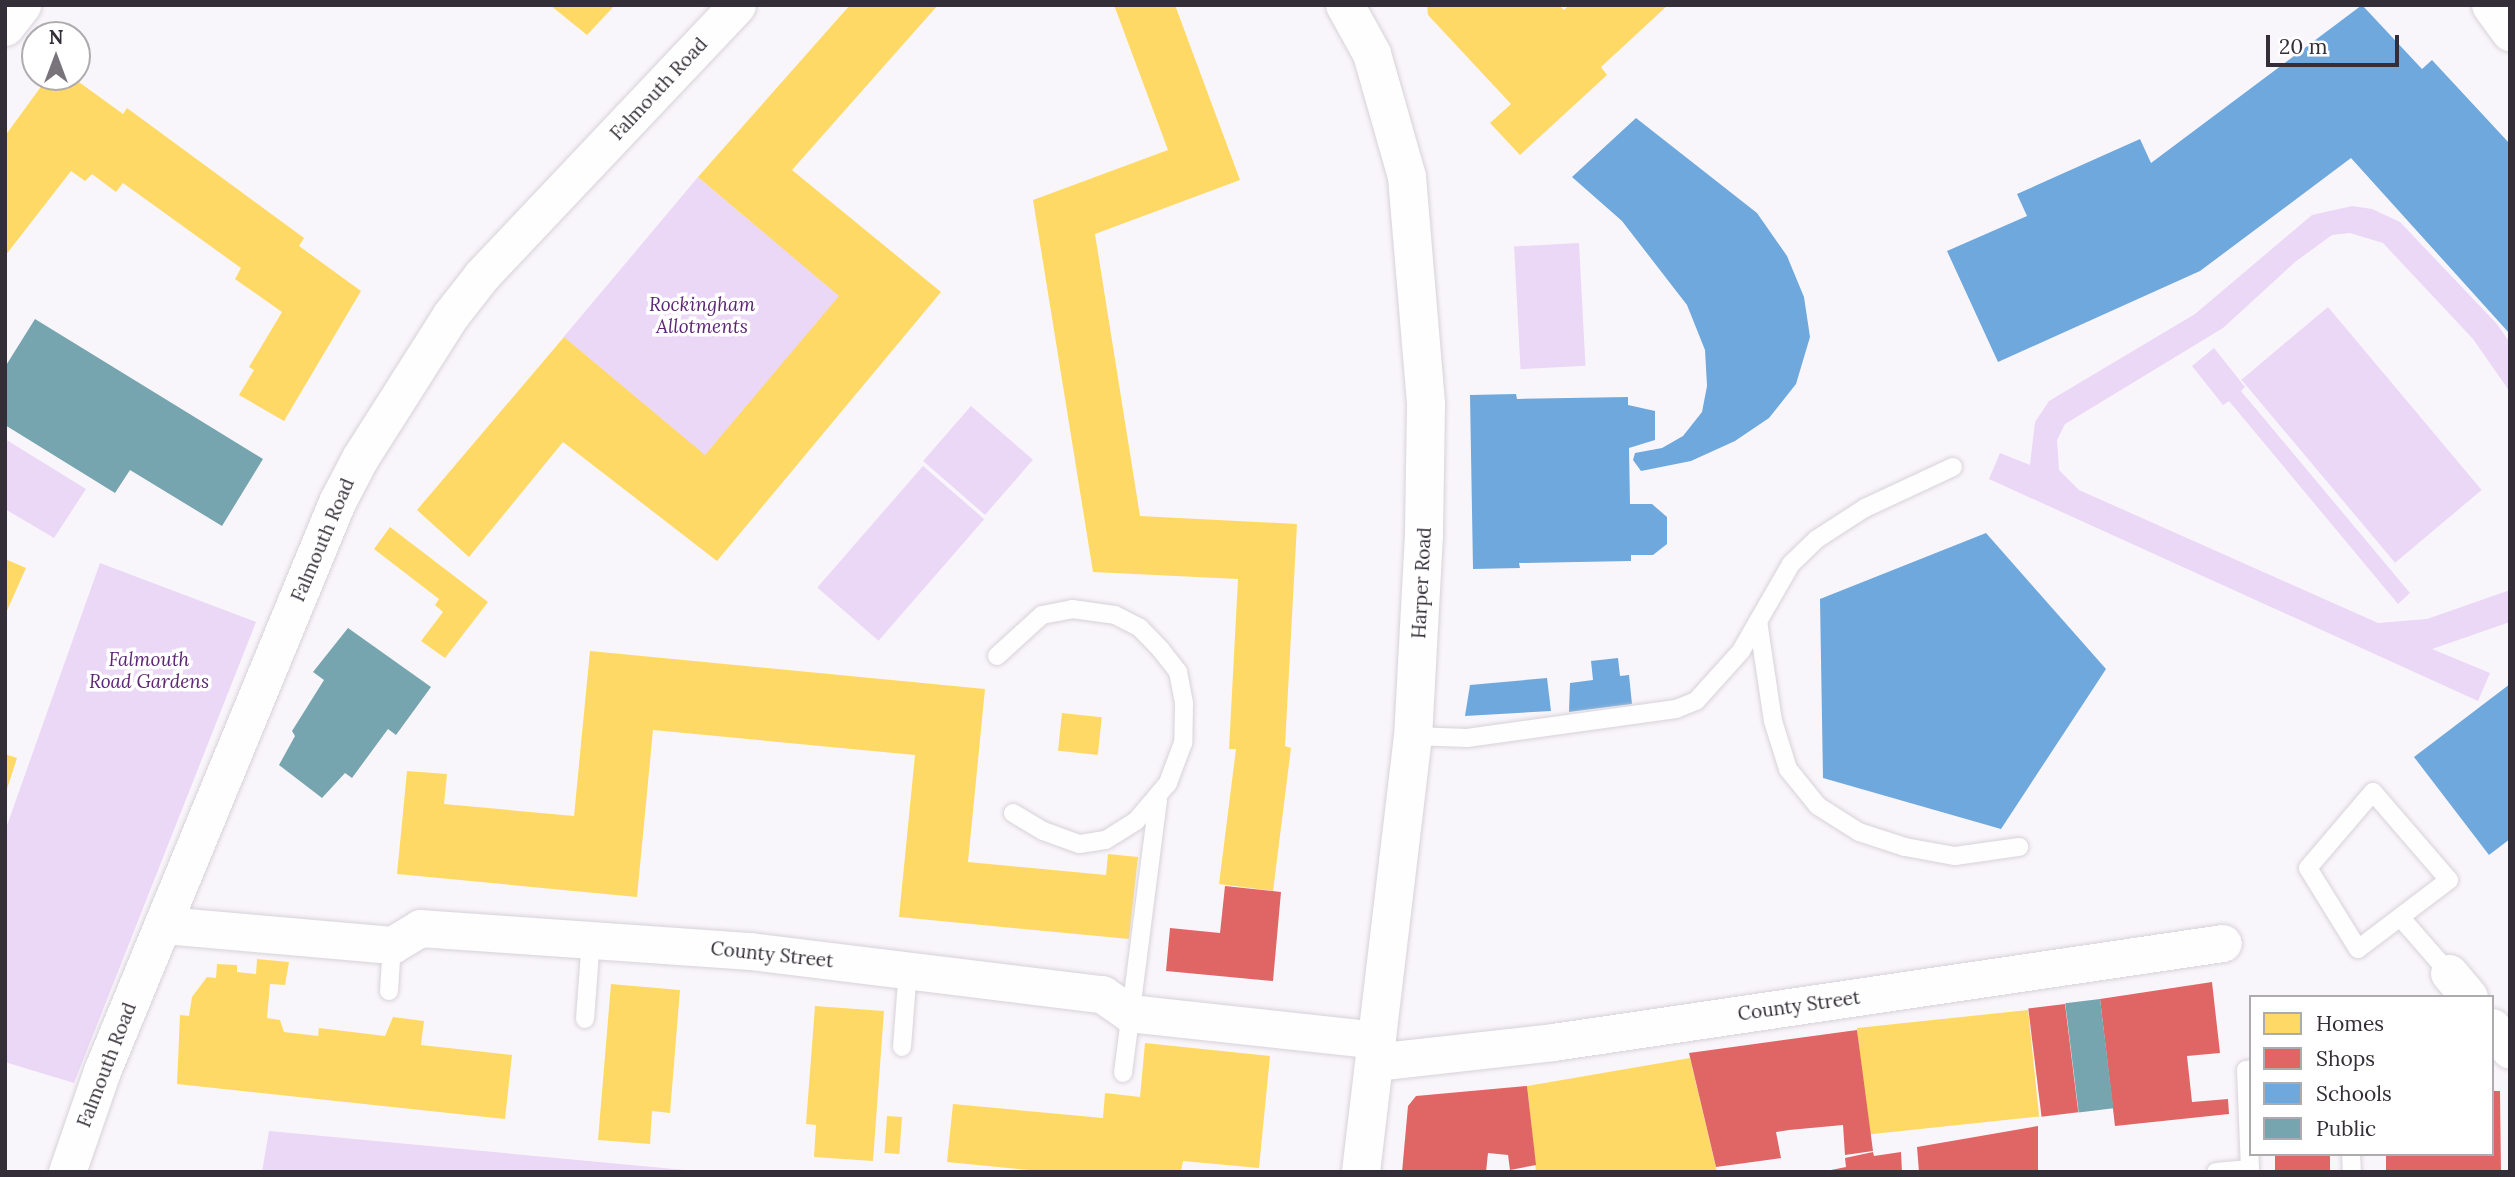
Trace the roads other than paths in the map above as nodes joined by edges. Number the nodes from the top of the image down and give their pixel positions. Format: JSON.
{"nodes":[{"id":1,"x":22,"y":5,"type":"edge"},
{"id":2,"x":737,"y":5,"type":"edge"},
{"id":3,"x":1345,"y":5,"type":"edge"},
{"id":4,"x":2490,"y":5,"type":"edge"},
{"id":5,"x":5,"y":27,"type":"edge"},
{"id":6,"x":2510,"y":33,"type":"edge"},
{"id":7,"x":1953,"y":467,"type":"dead end"},
{"id":8,"x":1758,"y":621,"type":"junction"},
{"id":9,"x":997,"y":656,"type":"dead end"},
{"id":10,"x":1413,"y":736,"type":"junction"},
{"id":11,"x":1158,"y":800,"type":"junction"},
{"id":12,"x":1013,"y":813,"type":"dead end"},
{"id":13,"x":2019,"y":847,"type":"dead end"},
{"id":14,"x":2401,"y":918,"type":"junction"},
{"id":15,"x":164,"y":925,"type":"junction"},
{"id":16,"x":591,"y":939,"type":"junction"},
{"id":17,"x":2223,"y":943,"type":"dead end"},
{"id":18,"x":392,"y":945,"type":"junction"},
{"id":19,"x":908,"y":969,"type":"junction"},
{"id":20,"x":2459,"y":985,"type":"edge"},
{"id":21,"x":389,"y":991,"type":"dead end"},
{"id":22,"x":1129,"y":1013,"type":"junction"},
{"id":23,"x":585,"y":1019,"type":"dead end"},
{"id":24,"x":2494,"y":1030,"type":"edge"},
{"id":25,"x":902,"y":1047,"type":"dead end"},
{"id":26,"x":2510,"y":1050,"type":"edge"},
{"id":27,"x":1376,"y":1051,"type":"junction"},
{"id":28,"x":2249,"y":1069,"type":"edge"},
{"id":29,"x":1123,"y":1073,"type":"dead end"},
{"id":30,"x":2249,"y":1144,"type":"edge"},
{"id":31,"x":2249,"y":1156,"type":"edge"},
{"id":32,"x":66,"y":1172,"type":"edge"},
{"id":33,"x":1361,"y":1172,"type":"edge"},
{"id":34,"x":2216,"y":1172,"type":"edge"}],
"edges":[{"from":1,"to":5,"type":"street"},
{"from":2,"to":15,"type":"street","name":"Falmouth Road"},
{"from":3,"to":10,"type":"main road","name":"Harper Road"},
{"from":4,"to":6,"type":"street"},
{"from":7,"to":8,"type":"lane"},
{"from":8,"to":10,"type":"lane"},
{"from":8,"to":13,"type":"lane"},
{"from":9,"to":11,"type":"lane"},
{"from":10,"to":27,"type":"main road","name":"Harper Road"},
{"from":11,"to":12,"type":"lane"},
{"from":11,"to":22,"type":"lane"},
{"from":14,"to":14,"type":"lane"},
{"from":14,"to":20,"type":"lane"},
{"from":15,"to":18,"type":"street"},
{"from":15,"to":32,"type":"street","name":"Falmouth Road"},
{"from":16,"to":18,"type":"street","name":"County Street"},
{"from":16,"to":19,"type":"street","name":"County Street"},
{"from":16,"to":23,"type":"lane"},
{"from":17,"to":27,"type":"street","name":"County Street"},
{"from":18,"to":21,"type":"lane"},
{"from":19,"to":22,"type":"street","name":"County Street"},
{"from":19,"to":25,"type":"lane"},
{"from":22,"to":27,"type":"street","name":"County Street"},
{"from":22,"to":29,"type":"lane"},
{"from":24,"to":26,"type":"street"},
{"from":27,"to":33,"type":"main road","name":"Harper Road"},
{"from":28,"to":30,"type":"lane"},
{"from":31,"to":34,"type":"lane"}]}
